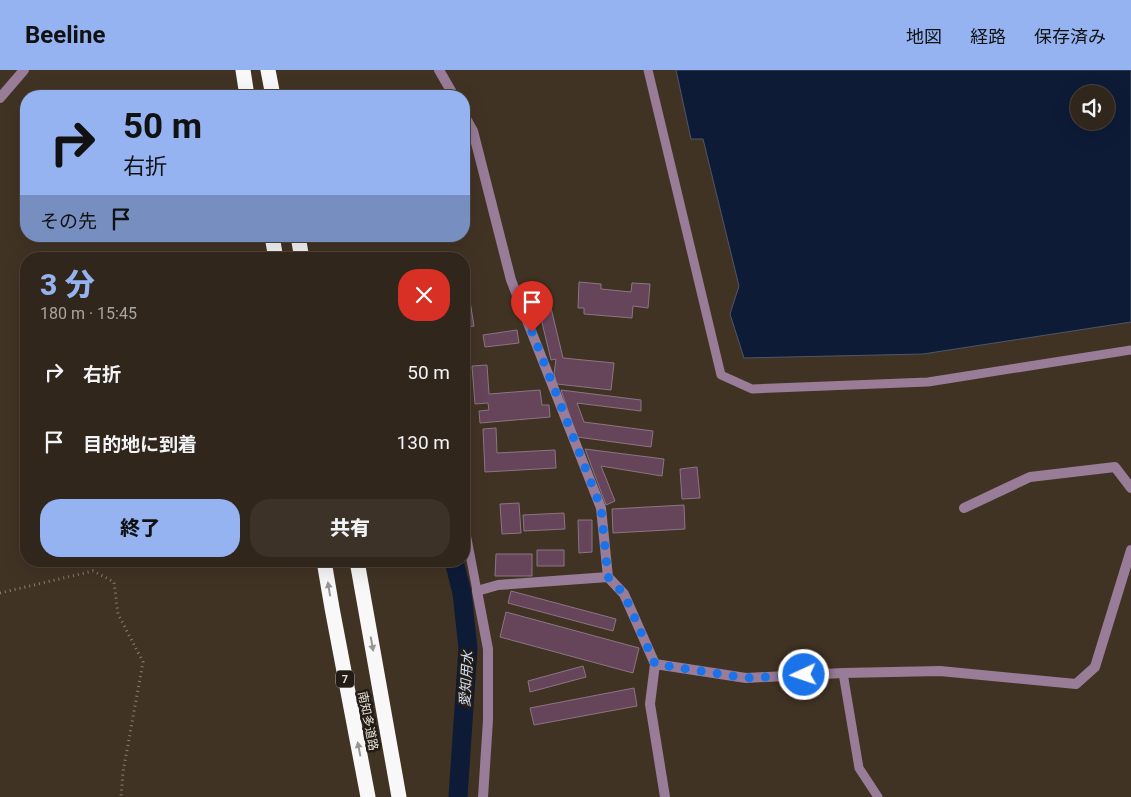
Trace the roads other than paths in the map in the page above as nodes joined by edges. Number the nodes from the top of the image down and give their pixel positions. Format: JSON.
{"nodes":[{"id":1,"x":24,"y":70,"type":"edge"},
{"id":2,"x":243,"y":70,"type":"edge"},
{"id":3,"x":268,"y":70,"type":"edge"},
{"id":4,"x":439,"y":70,"type":"edge"},
{"id":5,"x":648,"y":70,"type":"edge"},
{"id":6,"x":246,"y":90,"type":"edge"},
{"id":7,"x":272,"y":90,"type":"edge"},
{"id":8,"x":451,"y":90,"type":"edge"},
{"id":9,"x":0,"y":98,"type":"edge"},
{"id":10,"x":470,"y":126,"type":"edge"},
{"id":11,"x":1131,"y":350,"type":"edge"},
{"id":12,"x":1131,"y":488,"type":"edge"},
{"id":13,"x":964,"y":508,"type":"dead end"},
{"id":14,"x":1131,"y":550,"type":"edge"},
{"id":15,"x":470,"y":554,"type":"edge"},
{"id":16,"x":325,"y":567,"type":"edge"},
{"id":17,"x":358,"y":567,"type":"edge"},
{"id":18,"x":608,"y":577,"type":"junction"},
{"id":19,"x":477,"y":591,"type":"junction"},
{"id":20,"x":655,"y":664,"type":"junction"},
{"id":21,"x":843,"y":673,"type":"junction"},
{"id":22,"x":368,"y":797,"type":"edge"},
{"id":23,"x":399,"y":797,"type":"edge"},
{"id":24,"x":482,"y":797,"type":"edge"},
{"id":25,"x":665,"y":797,"type":"edge"},
{"id":26,"x":878,"y":797,"type":"edge"}],
"edges":[{"from":1,"to":9,"type":"street"},
{"from":2,"to":6,"type":"highway"},
{"from":3,"to":7,"type":"highway"},
{"from":4,"to":8,"type":"street"},
{"from":5,"to":11,"type":"lane"},
{"from":10,"to":18,"type":"street"},
{"from":12,"to":13,"type":"street"},
{"from":14,"to":21,"type":"street"},
{"from":15,"to":19,"type":"lane"},
{"from":22,"to":16,"type":"highway","name":"南知多道路","number":"7","one_way":true},
{"from":17,"to":23,"type":"highway","name":"南知多道路","one_way":true},
{"from":18,"to":19,"type":"street"},
{"from":18,"to":20,"type":"street"},
{"from":19,"to":24,"type":"street"},
{"from":20,"to":21,"type":"street"},
{"from":20,"to":25,"type":"street"},
{"from":21,"to":26,"type":"lane"}]}
